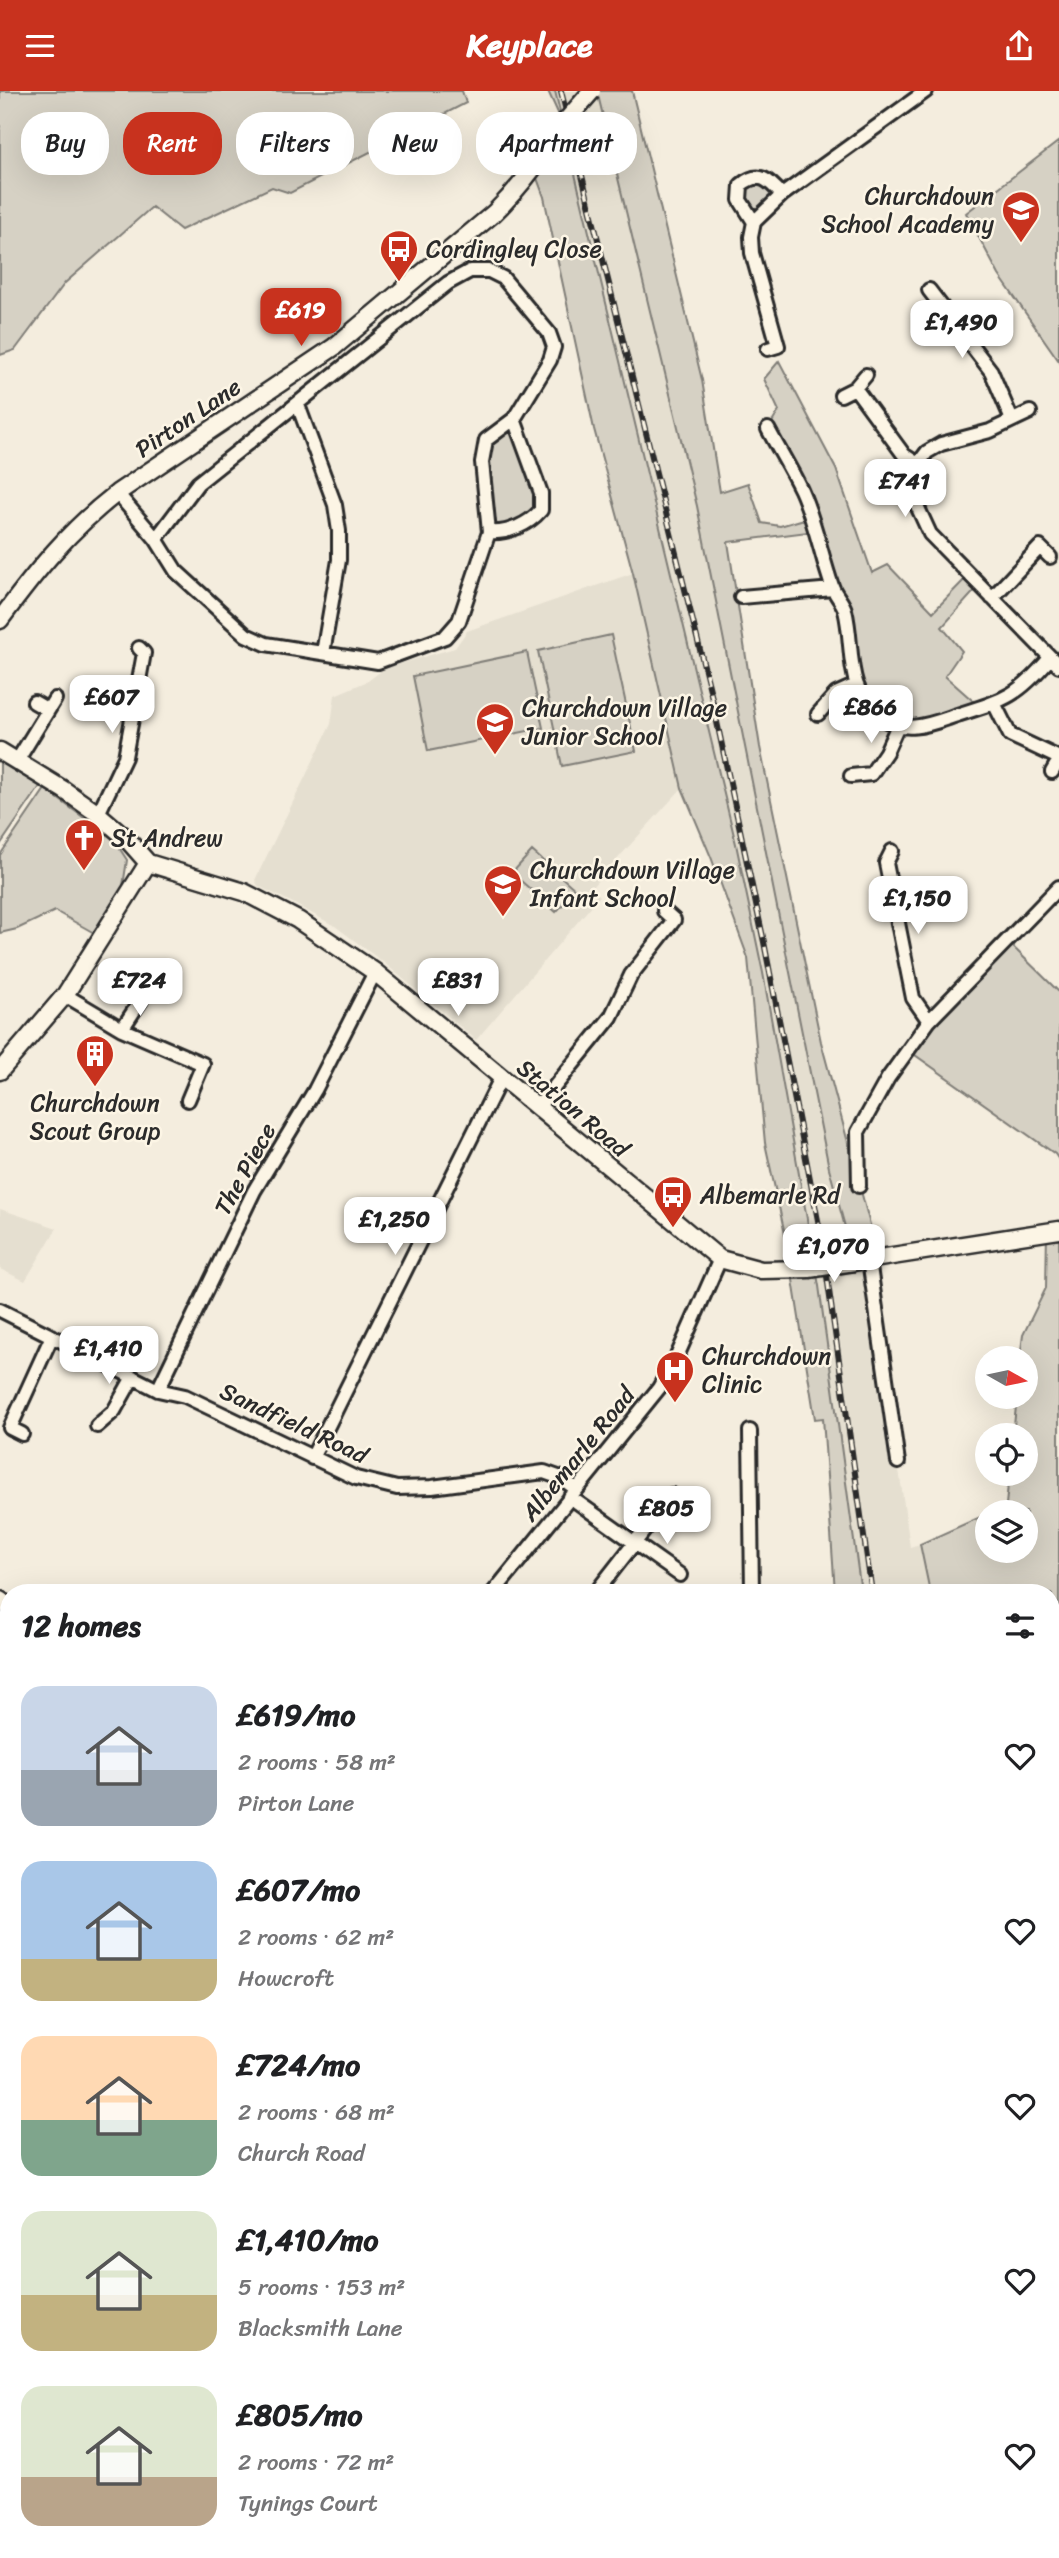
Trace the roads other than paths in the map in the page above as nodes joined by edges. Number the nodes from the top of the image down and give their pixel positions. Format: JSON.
{"nodes":[{"id":1,"x":592,"y":91,"type":"edge"},
{"id":2,"x":926,"y":91,"type":"edge"},
{"id":3,"x":782,"y":195,"type":"junction"},
{"id":4,"x":754,"y":222,"type":"junction"},
{"id":5,"x":929,"y":290,"type":"dead end"},
{"id":6,"x":768,"y":349,"type":"dead end"},
{"id":7,"x":866,"y":375,"type":"dead end"},
{"id":8,"x":855,"y":389,"type":"junction"},
{"id":9,"x":841,"y":395,"type":"dead end"},
{"id":10,"x":298,"y":405,"type":"junction"},
{"id":11,"x":1030,"y":412,"type":"dead end"},
{"id":12,"x":514,"y":419,"type":"junction"},
{"id":13,"x":1012,"y":420,"type":"junction"},
{"id":14,"x":768,"y":429,"type":"dead end"},
{"id":15,"x":918,"y":464,"type":"junction"},
{"id":16,"x":117,"y":493,"type":"junction"},
{"id":17,"x":489,"y":533,"type":"junction"},
{"id":18,"x":156,"y":539,"type":"junction"},
{"id":19,"x":1050,"y":557,"type":"dead end"},
{"id":20,"x":833,"y":589,"type":"junction"},
{"id":21,"x":741,"y":597,"type":"dead end"},
{"id":22,"x":992,"y":598,"type":"junction"},
{"id":23,"x":0,"y":620,"type":"edge"},
{"id":24,"x":147,"y":651,"type":"dead end"},
{"id":25,"x":323,"y":653,"type":"junction"},
{"id":26,"x":1054,"y":662,"type":"edge"},
{"id":27,"x":856,"y":685,"type":"junction"},
{"id":28,"x":34,"y":702,"type":"dead end"},
{"id":29,"x":994,"y":703,"type":"junction"},
{"id":30,"x":818,"y":714,"type":"dead end"},
{"id":31,"x":898,"y":725,"type":"junction"},
{"id":32,"x":0,"y":751,"type":"edge"},
{"id":33,"x":1059,"y":759,"type":"edge"},
{"id":34,"x":16,"y":761,"type":"junction"},
{"id":35,"x":1052,"y":772,"type":"dead end"},
{"id":36,"x":851,"y":776,"type":"dead end"},
{"id":37,"x":98,"y":814,"type":"junction"},
{"id":38,"x":892,"y":851,"type":"dead end"},
{"id":39,"x":148,"y":863,"type":"junction"},
{"id":40,"x":1059,"y":887,"type":"edge"},
{"id":41,"x":664,"y":911,"type":"dead end"},
{"id":42,"x":375,"y":972,"type":"junction"},
{"id":43,"x":65,"y":995,"type":"junction"},
{"id":44,"x":141,"y":1000,"type":"dead end"},
{"id":45,"x":929,"y":1021,"type":"junction"},
{"id":46,"x":122,"y":1029,"type":"junction"},
{"id":47,"x":0,"y":1071,"type":"edge"},
{"id":48,"x":501,"y":1078,"type":"junction"},
{"id":49,"x":188,"y":1100,"type":"dead end"},
{"id":50,"x":538,"y":1108,"type":"junction"},
{"id":51,"x":859,"y":1186,"type":"dead end"},
{"id":52,"x":1059,"y":1230,"type":"edge"},
{"id":53,"x":720,"y":1259,"type":"junction"},
{"id":54,"x":861,"y":1261,"type":"junction"},
{"id":55,"x":0,"y":1310,"type":"edge"},
{"id":56,"x":52,"y":1336,"type":"junction"},
{"id":57,"x":133,"y":1377,"type":"junction"},
{"id":58,"x":158,"y":1390,"type":"junction"},
{"id":59,"x":97,"y":1426,"type":"dead end"},
{"id":60,"x":11,"y":1428,"type":"edge"},
{"id":61,"x":750,"y":1431,"type":"dead end"},
{"id":62,"x":312,"y":1458,"type":"junction"},
{"id":63,"x":898,"y":1461,"type":"dead end"},
{"id":64,"x":573,"y":1493,"type":"junction"},
{"id":65,"x":672,"y":1495,"type":"dead end"},
{"id":66,"x":636,"y":1544,"type":"junction"},
{"id":67,"x":680,"y":1575,"type":"dead end"},
{"id":68,"x":500,"y":1584,"type":"edge"},
{"id":69,"x":603,"y":1584,"type":"edge"},
{"id":70,"x":752,"y":1584,"type":"edge"}],
"edges":[{"from":1,"to":16,"type":"street","name":"Pirton Lane","bridge":true},
{"from":2,"to":3,"type":"street"},
{"from":3,"to":4,"type":"street"},
{"from":3,"to":4,"type":"street"},
{"from":4,"to":6,"type":"street"},
{"from":5,"to":13,"type":"street"},
{"from":7,"to":8,"type":"street"},
{"from":8,"to":9,"type":"street"},
{"from":8,"to":15,"type":"street"},
{"from":10,"to":12,"type":"street"},
{"from":10,"to":18,"type":"street"},
{"from":10,"to":25,"type":"street"},
{"from":11,"to":13,"type":"street"},
{"from":12,"to":17,"type":"street"},
{"from":12,"to":17,"type":"street"},
{"from":13,"to":15,"type":"street"},
{"from":14,"to":20,"type":"street"},
{"from":15,"to":22,"type":"street"},
{"from":16,"to":18,"type":"street"},
{"from":16,"to":23,"type":"street","name":"Pirton Lane"},
{"from":17,"to":25,"type":"street"},
{"from":18,"to":25,"type":"street"},
{"from":19,"to":22,"type":"street"},
{"from":20,"to":21,"type":"street"},
{"from":20,"to":27,"type":"street"},
{"from":22,"to":26,"type":"street"},
{"from":24,"to":37,"type":"street"},
{"from":26,"to":29,"type":"street"},
{"from":27,"to":30,"type":"street"},
{"from":27,"to":31,"type":"street"},
{"from":28,"to":34,"type":"street"},
{"from":29,"to":31,"type":"street"},
{"from":29,"to":33,"type":"street"},
{"from":31,"to":36,"type":"street"},
{"from":32,"to":34,"type":"street"},
{"from":33,"to":35,"type":"street"},
{"from":34,"to":37,"type":"street"},
{"from":37,"to":39,"type":"street"},
{"from":38,"to":45,"type":"street"},
{"from":39,"to":42,"type":"street","name":"Station Road"},
{"from":39,"to":43,"type":"street"},
{"from":40,"to":45,"type":"street"},
{"from":41,"to":50,"type":"street"},
{"from":42,"to":48,"type":"street","name":"Station Road"},
{"from":42,"to":58,"type":"street","name":"The Piece"},
{"from":43,"to":46,"type":"street"},
{"from":43,"to":47,"type":"street"},
{"from":44,"to":46,"type":"street"},
{"from":45,"to":51,"type":"street"},
{"from":46,"to":49,"type":"street"},
{"from":48,"to":50,"type":"street","name":"Station Road"},
{"from":48,"to":62,"type":"street"},
{"from":50,"to":53,"type":"street","name":"Station Road"},
{"from":52,"to":54,"type":"street","name":"Station Road"},
{"from":53,"to":54,"type":"street","name":"Station Road","bridge":true},
{"from":53,"to":64,"type":"street","name":"Albemarle Road"},
{"from":54,"to":63,"type":"street"},
{"from":55,"to":56,"type":"street","name":"Sandfield Road"},
{"from":56,"to":57,"type":"street","name":"Sandfield Road"},
{"from":56,"to":60,"type":"street"},
{"from":57,"to":58,"type":"street","name":"Sandfield Road"},
{"from":57,"to":59,"type":"street"},
{"from":58,"to":62,"type":"street","name":"Sandfield Road"},
{"from":61,"to":70,"type":"street"},
{"from":62,"to":64,"type":"street","name":"Sandfield Road"},
{"from":64,"to":66,"type":"street","name":"Sandfield Road"},
{"from":64,"to":68,"type":"street","name":"Albemarle Road"},
{"from":65,"to":66,"type":"street"},
{"from":66,"to":67,"type":"street","name":"Sandfield Road"},
{"from":66,"to":69,"type":"street"}]}
